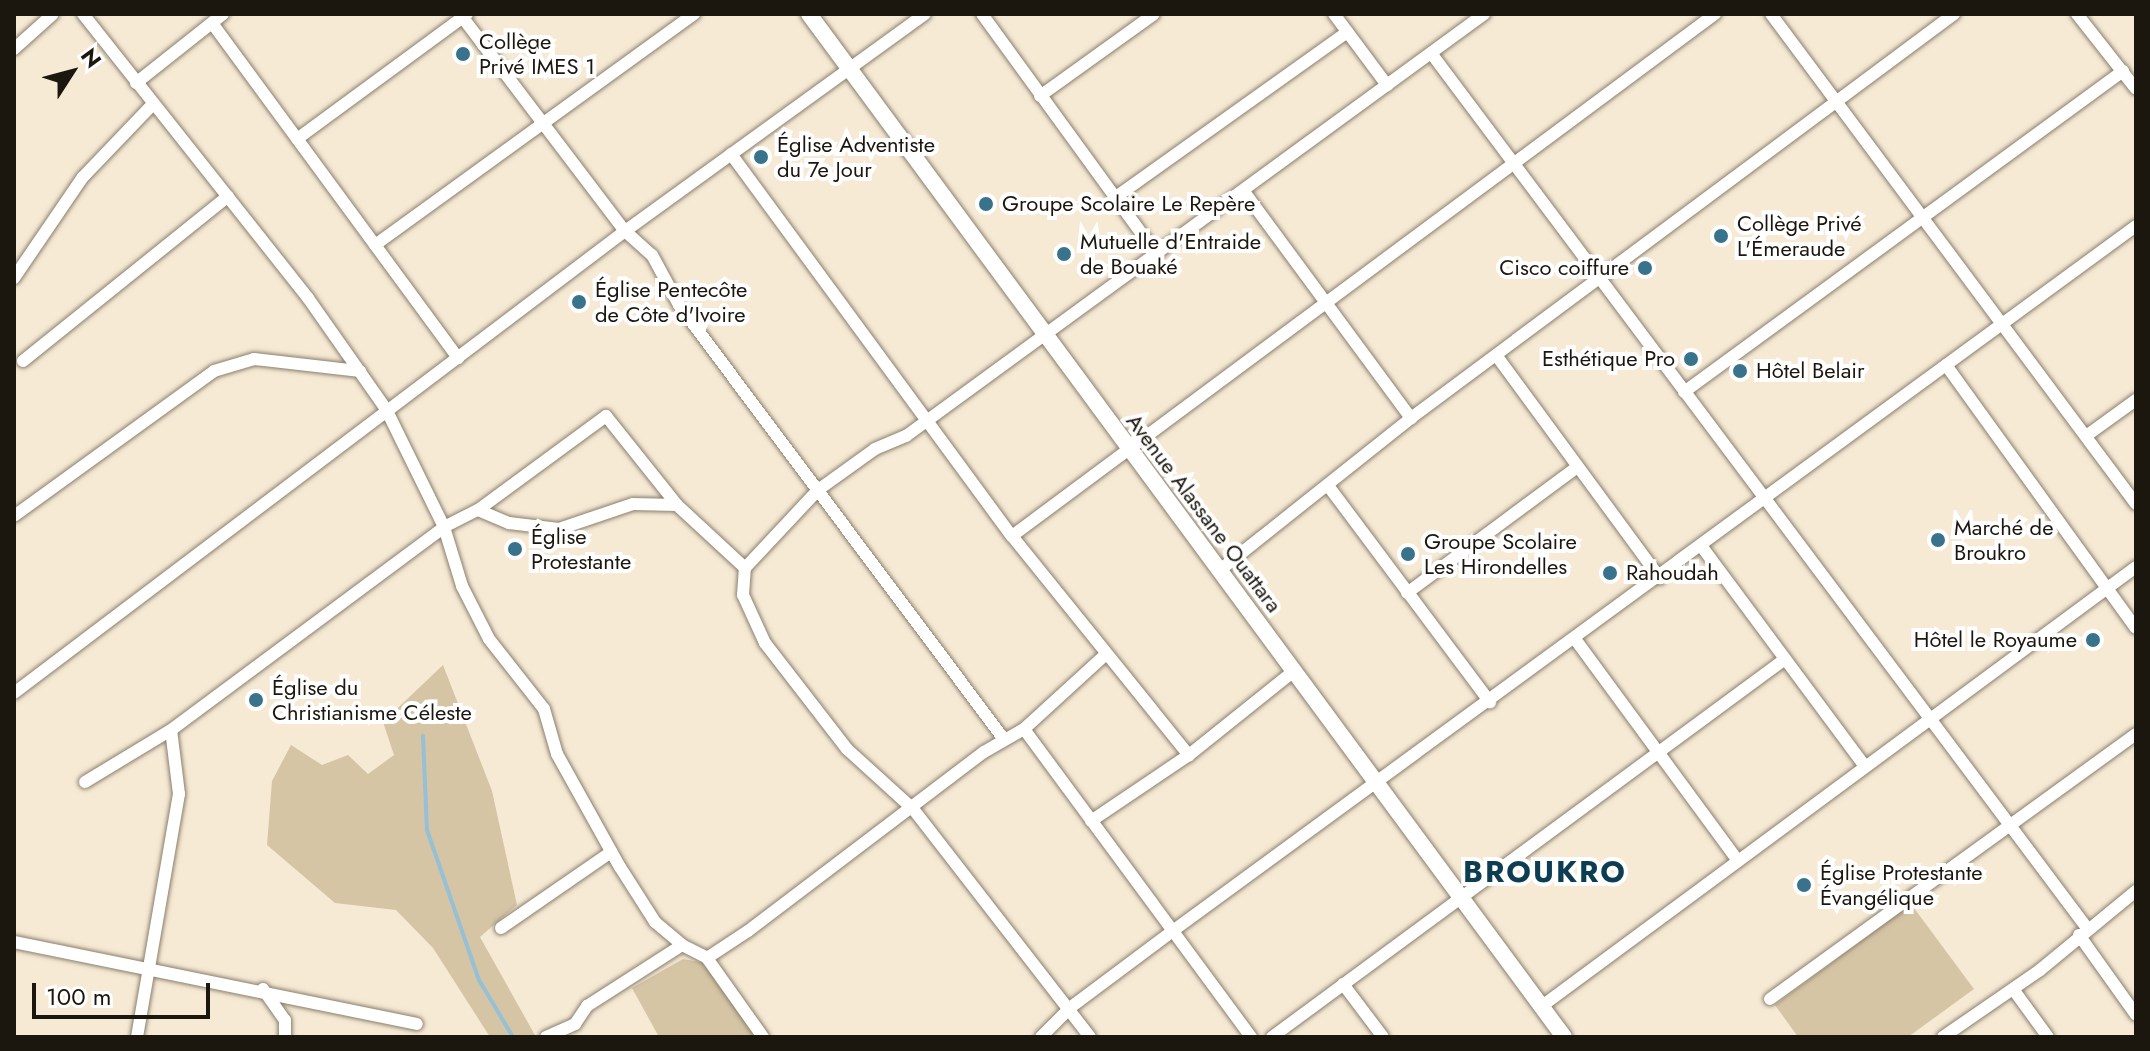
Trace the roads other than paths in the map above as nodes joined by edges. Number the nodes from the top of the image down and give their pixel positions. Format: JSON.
{"nodes":[{"id":1,"x":53,"y":14,"type":"edge"},
{"id":2,"x":83,"y":14,"type":"edge"},
{"id":3,"x":223,"y":14,"type":"edge"},
{"id":4,"x":694,"y":14,"type":"edge"},
{"id":5,"x":809,"y":14,"type":"edge"},
{"id":6,"x":925,"y":14,"type":"edge"},
{"id":7,"x":982,"y":14,"type":"edge"},
{"id":8,"x":1154,"y":14,"type":"edge"},
{"id":9,"x":1334,"y":14,"type":"edge"},
{"id":10,"x":1484,"y":14,"type":"edge"},
{"id":11,"x":1715,"y":14,"type":"edge"},
{"id":12,"x":1771,"y":14,"type":"edge"},
{"id":13,"x":1954,"y":14,"type":"edge"},
{"id":14,"x":2077,"y":14,"type":"edge"},
{"id":15,"x":463,"y":15,"type":"edge"},
{"id":16,"x":1939,"y":18,"type":"edge"},
{"id":17,"x":212,"y":23,"type":"junction"},
{"id":18,"x":1347,"y":32,"type":"junction"},
{"id":19,"x":14,"y":49,"type":"edge"},
{"id":20,"x":1431,"y":53,"type":"junction"},
{"id":21,"x":849,"y":70,"type":"junction"},
{"id":22,"x":2123,"y":71,"type":"junction"},
{"id":23,"x":136,"y":83,"type":"junction"},
{"id":24,"x":1387,"y":85,"type":"junction"},
{"id":25,"x":2136,"y":89,"type":"edge"},
{"id":26,"x":1040,"y":96,"type":"junction"},
{"id":27,"x":1839,"y":103,"type":"junction"},
{"id":28,"x":153,"y":104,"type":"junction"},
{"id":29,"x":543,"y":124,"type":"junction"},
{"id":30,"x":297,"y":139,"type":"junction"},
{"id":31,"x":731,"y":154,"type":"junction"},
{"id":32,"x":1513,"y":166,"type":"junction"},
{"id":33,"x":1245,"y":193,"type":"junction"},
{"id":34,"x":228,"y":196,"type":"junction"},
{"id":35,"x":1116,"y":197,"type":"junction"},
{"id":36,"x":1924,"y":218,"type":"junction"},
{"id":37,"x":2136,"y":226,"type":"edge"},
{"id":38,"x":625,"y":231,"type":"junction"},
{"id":39,"x":375,"y":245,"type":"junction"},
{"id":40,"x":1157,"y":255,"type":"junction"},
{"id":41,"x":14,"y":278,"type":"edge"},
{"id":42,"x":1601,"y":281,"type":"junction"},
{"id":43,"x":1327,"y":303,"type":"junction"},
{"id":44,"x":2002,"y":325,"type":"junction"},
{"id":45,"x":1046,"y":335,"type":"junction"},
{"id":46,"x":1496,"y":355,"type":"junction"},
{"id":47,"x":458,"y":358,"type":"junction"},
{"id":48,"x":23,"y":361,"type":"dead end"},
{"id":49,"x":1946,"y":365,"type":"junction"},
{"id":50,"x":360,"y":371,"type":"junction"},
{"id":51,"x":1684,"y":392,"type":"junction"},
{"id":52,"x":2136,"y":400,"type":"edge"},
{"id":53,"x":386,"y":409,"type":"junction"},
{"id":54,"x":1411,"y":418,"type":"junction"},
{"id":55,"x":928,"y":420,"type":"junction"},
{"id":56,"x":2086,"y":436,"type":"junction"},
{"id":57,"x":1129,"y":449,"type":"junction"},
{"id":58,"x":1577,"y":467,"type":"junction"},
{"id":59,"x":1329,"y":487,"type":"junction"},
{"id":60,"x":818,"y":490,"type":"junction"},
{"id":61,"x":1765,"y":501,"type":"junction"},
{"id":62,"x":2136,"y":504,"type":"edge"},
{"id":63,"x":677,"y":505,"type":"junction"},
{"id":64,"x":478,"y":510,"type":"junction"},
{"id":65,"x":14,"y":516,"type":"edge"},
{"id":66,"x":444,"y":527,"type":"junction"},
{"id":67,"x":1012,"y":536,"type":"junction"},
{"id":68,"x":1702,"y":547,"type":"junction"},
{"id":69,"x":2136,"y":567,"type":"edge"},
{"id":70,"x":745,"y":568,"type":"junction"},
{"id":71,"x":1220,"y":570,"type":"junction"},
{"id":72,"x":1660,"y":578,"type":"junction"},
{"id":73,"x":2107,"y":588,"type":"junction"},
{"id":74,"x":1407,"y":593,"type":"junction"},
{"id":75,"x":2136,"y":628,"type":"edge"},
{"id":76,"x":1575,"y":639,"type":"junction"},
{"id":77,"x":1106,"y":654,"type":"junction"},
{"id":78,"x":1785,"y":659,"type":"junction"},
{"id":79,"x":1294,"y":671,"type":"junction"},
{"id":80,"x":14,"y":693,"type":"edge"},
{"id":81,"x":1490,"y":702,"type":"junction"},
{"id":82,"x":1926,"y":720,"type":"junction"},
{"id":83,"x":1024,"y":729,"type":"junction"},
{"id":84,"x":171,"y":730,"type":"junction"},
{"id":85,"x":2136,"y":734,"type":"edge"},
{"id":86,"x":1003,"y":738,"type":"junction"},
{"id":87,"x":1658,"y":752,"type":"junction"},
{"id":88,"x":1189,"y":755,"type":"junction"},
{"id":89,"x":1864,"y":765,"type":"junction"},
{"id":90,"x":85,"y":782,"type":"dead end"},
{"id":91,"x":1376,"y":786,"type":"junction"},
{"id":92,"x":913,"y":809,"type":"junction"},
{"id":93,"x":1091,"y":821,"type":"junction"},
{"id":94,"x":2008,"y":828,"type":"junction"},
{"id":95,"x":611,"y":852,"type":"junction"},
{"id":96,"x":1736,"y":858,"type":"junction"},
{"id":97,"x":2136,"y":891,"type":"edge"},
{"id":98,"x":1459,"y":895,"type":"junction"},
{"id":99,"x":501,"y":928,"type":"dead end"},
{"id":100,"x":1174,"y":930,"type":"junction"},
{"id":101,"x":2083,"y":931,"type":"junction"},
{"id":102,"x":14,"y":942,"type":"edge"},
{"id":103,"x":682,"y":945,"type":"junction"},
{"id":104,"x":707,"y":958,"type":"junction"},
{"id":105,"x":148,"y":968,"type":"junction"},
{"id":106,"x":1343,"y":984,"type":"junction"},
{"id":107,"x":263,"y":989,"type":"junction"},
{"id":108,"x":2013,"y":989,"type":"junction"},
{"id":109,"x":1770,"y":999,"type":"dead end"},
{"id":110,"x":1542,"y":1006,"type":"junction"},
{"id":111,"x":1071,"y":1007,"type":"junction"},
{"id":112,"x":2136,"y":1015,"type":"edge"},
{"id":113,"x":417,"y":1024,"type":"dead end"},
{"id":114,"x":137,"y":1037,"type":"edge"},
{"id":115,"x":285,"y":1037,"type":"edge"},
{"id":116,"x":546,"y":1037,"type":"edge"},
{"id":117,"x":763,"y":1037,"type":"edge"},
{"id":118,"x":1041,"y":1037,"type":"edge"},
{"id":119,"x":1090,"y":1037,"type":"edge"},
{"id":120,"x":1251,"y":1037,"type":"edge"},
{"id":121,"x":1272,"y":1037,"type":"edge"},
{"id":122,"x":1383,"y":1037,"type":"edge"},
{"id":123,"x":1564,"y":1037,"type":"edge"},
{"id":124,"x":1943,"y":1037,"type":"edge"},
{"id":125,"x":2048,"y":1037,"type":"edge"}],
"edges":[{"from":1,"to":19,"type":"street"},
{"from":2,"to":23,"type":"street"},
{"from":3,"to":17,"type":"street"},
{"from":4,"to":29,"type":"street"},
{"from":5,"to":21,"type":"street","name":"Avenue Alassane Ouattara"},
{"from":6,"to":21,"type":"street"},
{"from":7,"to":26,"type":"street"},
{"from":8,"to":26,"type":"street"},
{"from":9,"to":18,"type":"street"},
{"from":10,"to":20,"type":"street"},
{"from":11,"to":32,"type":"street"},
{"from":12,"to":27,"type":"street"},
{"from":13,"to":16,"type":"street"},
{"from":14,"to":22,"type":"street"},
{"from":15,"to":29,"type":"street"},
{"from":15,"to":30,"type":"street"},
{"from":16,"to":27,"type":"street"},
{"from":17,"to":23,"type":"street"},
{"from":17,"to":30,"type":"street"},
{"from":18,"to":24,"type":"street"},
{"from":18,"to":35,"type":"street"},
{"from":20,"to":24,"type":"street"},
{"from":20,"to":32,"type":"street"},
{"from":21,"to":31,"type":"street"},
{"from":21,"to":45,"type":"street","name":"Avenue Alassane Ouattara"},
{"from":22,"to":25,"type":"street"},
{"from":22,"to":36,"type":"street"},
{"from":23,"to":28,"type":"street"},
{"from":24,"to":33,"type":"street"},
{"from":26,"to":35,"type":"street"},
{"from":27,"to":36,"type":"street"},
{"from":27,"to":42,"type":"street"},
{"from":28,"to":34,"type":"street"},
{"from":28,"to":41,"type":"street"},
{"from":29,"to":38,"type":"street"},
{"from":29,"to":39,"type":"street"},
{"from":30,"to":39,"type":"street"},
{"from":31,"to":38,"type":"street"},
{"from":31,"to":55,"type":"street"},
{"from":32,"to":42,"type":"street"},
{"from":32,"to":43,"type":"street"},
{"from":33,"to":40,"type":"street"},
{"from":33,"to":43,"type":"street"},
{"from":34,"to":48,"type":"street"},
{"from":34,"to":50,"type":"street"},
{"from":35,"to":40,"type":"street"},
{"from":36,"to":44,"type":"street"},
{"from":36,"to":51,"type":"street"},
{"from":37,"to":44,"type":"street"},
{"from":38,"to":47,"type":"street"},
{"from":38,"to":60,"type":"street"},
{"from":39,"to":47,"type":"street"},
{"from":40,"to":45,"type":"street"},
{"from":42,"to":46,"type":"street"},
{"from":42,"to":51,"type":"street"},
{"from":43,"to":54,"type":"street"},
{"from":43,"to":57,"type":"street"},
{"from":44,"to":49,"type":"street"},
{"from":44,"to":56,"type":"street"},
{"from":45,"to":55,"type":"street"},
{"from":45,"to":57,"type":"street","name":"Avenue Alassane Ouattara"},
{"from":46,"to":54,"type":"street"},
{"from":46,"to":58,"type":"street"},
{"from":47,"to":53,"type":"street"},
{"from":49,"to":61,"type":"street"},
{"from":49,"to":73,"type":"street"},
{"from":50,"to":53,"type":"street"},
{"from":50,"to":65,"type":"street"},
{"from":51,"to":61,"type":"street"},
{"from":52,"to":56,"type":"street"},
{"from":53,"to":66,"type":"street"},
{"from":53,"to":80,"type":"street"},
{"from":54,"to":59,"type":"street"},
{"from":55,"to":60,"type":"street"},
{"from":55,"to":67,"type":"street"},
{"from":56,"to":62,"type":"street"},
{"from":57,"to":67,"type":"street"},
{"from":57,"to":71,"type":"street","name":"Avenue Alassane Ouattara"},
{"from":58,"to":72,"type":"street"},
{"from":58,"to":74,"type":"street"},
{"from":59,"to":71,"type":"street"},
{"from":59,"to":74,"type":"street"},
{"from":60,"to":70,"type":"street"},
{"from":60,"to":86,"type":"street"},
{"from":61,"to":68,"type":"street"},
{"from":61,"to":82,"type":"street"},
{"from":63,"to":64,"type":"street"},
{"from":63,"to":64,"type":"street"},
{"from":63,"to":70,"type":"street"},
{"from":64,"to":66,"type":"street"},
{"from":66,"to":84,"type":"street"},
{"from":66,"to":95,"type":"street"},
{"from":67,"to":77,"type":"street"},
{"from":68,"to":72,"type":"street"},
{"from":68,"to":78,"type":"street"},
{"from":69,"to":73,"type":"street"},
{"from":70,"to":92,"type":"street"},
{"from":71,"to":79,"type":"street","name":"Avenue Alassane Ouattara"},
{"from":72,"to":76,"type":"street"},
{"from":73,"to":75,"type":"street"},
{"from":73,"to":82,"type":"street"},
{"from":74,"to":81,"type":"street"},
{"from":76,"to":81,"type":"street"},
{"from":76,"to":87,"type":"street"},
{"from":77,"to":83,"type":"street"},
{"from":77,"to":88,"type":"street"},
{"from":78,"to":87,"type":"street"},
{"from":78,"to":89,"type":"street"},
{"from":79,"to":88,"type":"street"},
{"from":79,"to":91,"type":"street","name":"Avenue Alassane Ouattara"},
{"from":81,"to":91,"type":"street"},
{"from":82,"to":89,"type":"street"},
{"from":82,"to":94,"type":"street"},
{"from":83,"to":86,"type":"street"},
{"from":83,"to":93,"type":"street"},
{"from":84,"to":90,"type":"street"},
{"from":84,"to":105,"type":"street"},
{"from":85,"to":94,"type":"street"},
{"from":86,"to":92,"type":"street"},
{"from":87,"to":96,"type":"street"},
{"from":87,"to":98,"type":"street"},
{"from":88,"to":93,"type":"street"},
{"from":89,"to":96,"type":"street"},
{"from":91,"to":98,"type":"street","name":"Avenue Alassane Ouattara"},
{"from":91,"to":100,"type":"street"},
{"from":92,"to":104,"type":"street"},
{"from":92,"to":111,"type":"street"},
{"from":93,"to":100,"type":"street"},
{"from":94,"to":101,"type":"street"},
{"from":94,"to":109,"type":"street"},
{"from":95,"to":99,"type":"street"},
{"from":95,"to":103,"type":"street"},
{"from":96,"to":110,"type":"street"},
{"from":97,"to":101,"type":"street"},
{"from":98,"to":106,"type":"street"},
{"from":98,"to":110,"type":"street","name":"Avenue Alassane Ouattara"},
{"from":100,"to":111,"type":"street"},
{"from":100,"to":120,"type":"street"},
{"from":101,"to":108,"type":"street"},
{"from":101,"to":112,"type":"street"},
{"from":102,"to":105,"type":"street"},
{"from":103,"to":104,"type":"street"},
{"from":103,"to":116,"type":"street"},
{"from":104,"to":117,"type":"street"},
{"from":105,"to":107,"type":"street"},
{"from":105,"to":114,"type":"street"},
{"from":106,"to":121,"type":"street"},
{"from":106,"to":122,"type":"street"},
{"from":107,"to":113,"type":"street"},
{"from":107,"to":115,"type":"street"},
{"from":108,"to":124,"type":"street"},
{"from":108,"to":125,"type":"street"},
{"from":110,"to":123,"type":"street","name":"Avenue Alassane Ouattara"},
{"from":111,"to":118,"type":"street"},
{"from":111,"to":119,"type":"street"}]}
